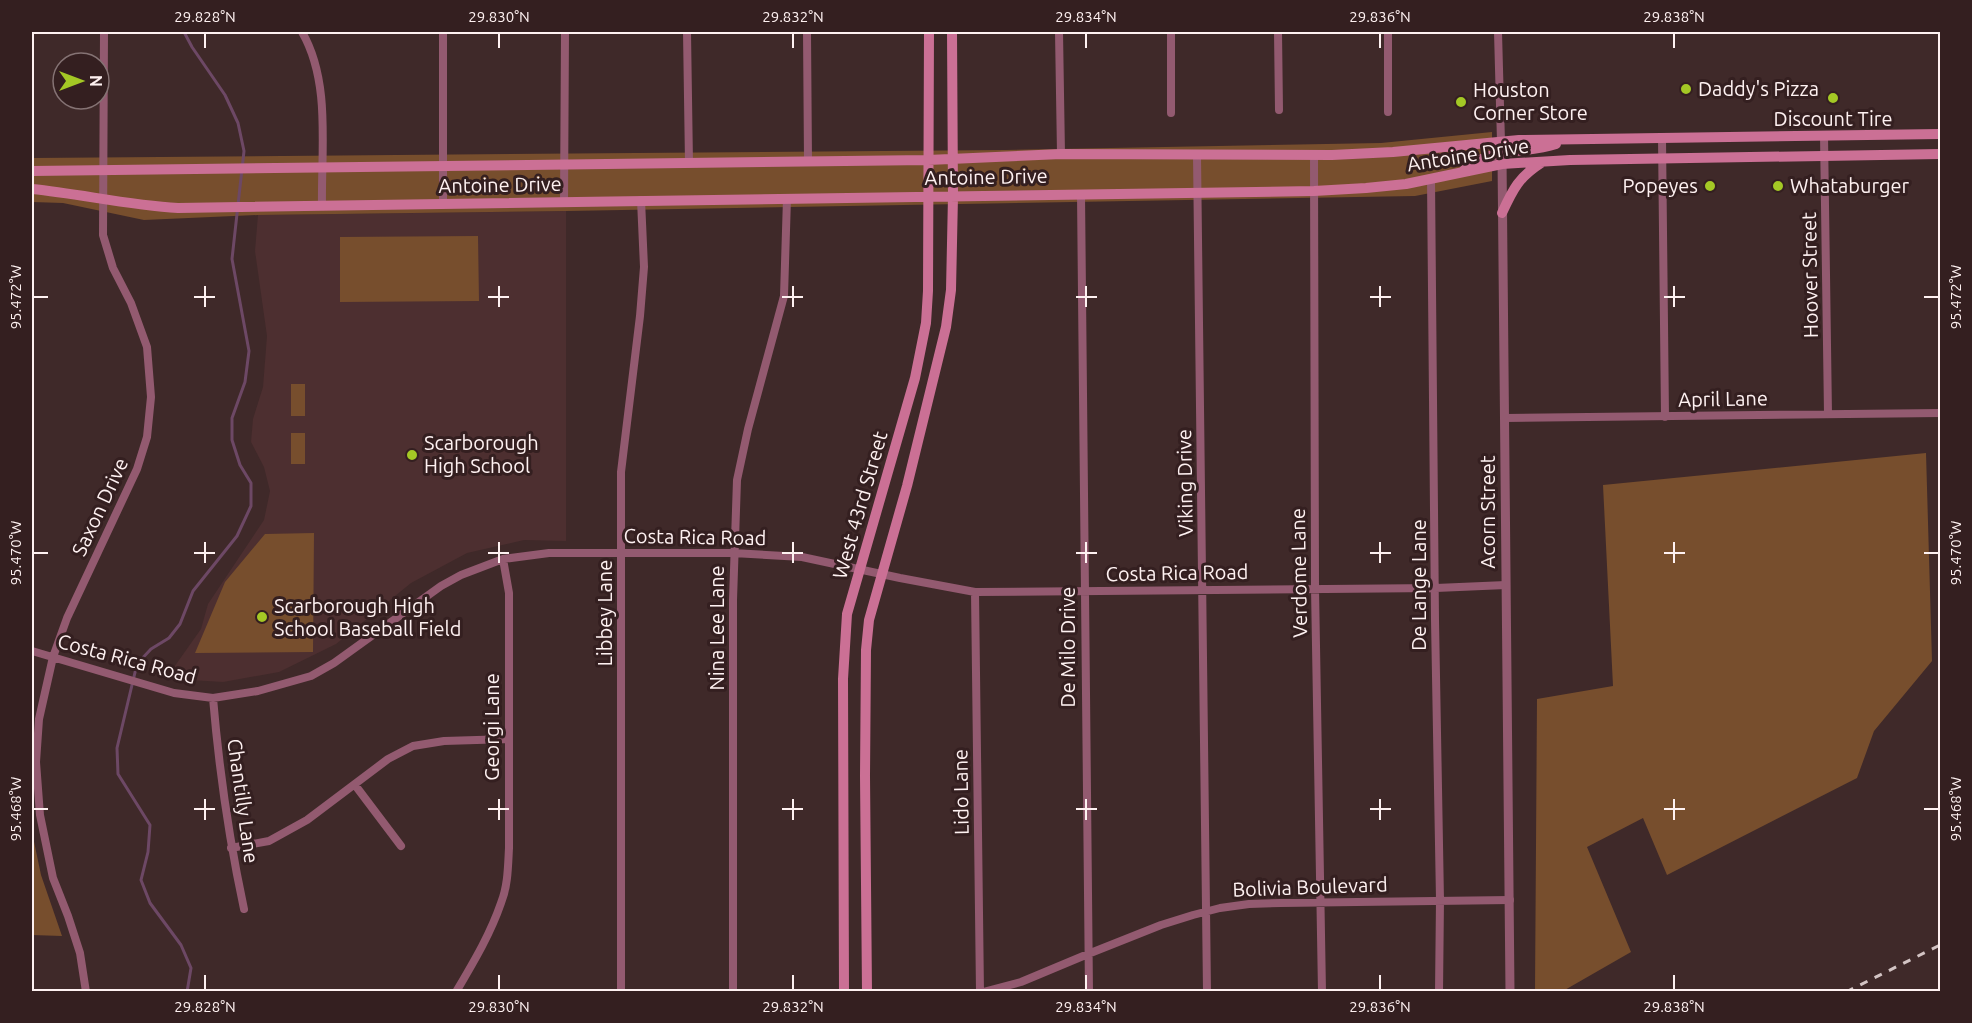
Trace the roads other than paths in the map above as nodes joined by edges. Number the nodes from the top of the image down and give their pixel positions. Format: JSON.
{"nodes":[{"id":1,"x":104,"y":32,"type":"edge"},
{"id":2,"x":302,"y":32,"type":"edge"},
{"id":3,"x":443,"y":32,"type":"edge"},
{"id":4,"x":565,"y":32,"type":"edge"},
{"id":5,"x":687,"y":32,"type":"edge"},
{"id":6,"x":807,"y":32,"type":"edge"},
{"id":7,"x":929,"y":32,"type":"edge"},
{"id":8,"x":952,"y":32,"type":"edge"},
{"id":9,"x":1059,"y":32,"type":"edge"},
{"id":10,"x":1171,"y":32,"type":"edge"},
{"id":11,"x":1278,"y":32,"type":"edge"},
{"id":12,"x":1388,"y":32,"type":"edge"},
{"id":13,"x":1498,"y":32,"type":"edge"},
{"id":14,"x":1279,"y":110,"type":"dead end"},
{"id":15,"x":1388,"y":112,"type":"dead end"},
{"id":16,"x":1171,"y":113,"type":"dead end"},
{"id":17,"x":1941,"y":134,"type":"edge"},
{"id":18,"x":1824,"y":135,"type":"junction"},
{"id":19,"x":1662,"y":138,"type":"junction"},
{"id":20,"x":1502,"y":153,"type":"junction"},
{"id":21,"x":1061,"y":154,"type":"junction"},
{"id":22,"x":1197,"y":154,"type":"junction"},
{"id":23,"x":1941,"y":154,"type":"edge"},
{"id":24,"x":1314,"y":155,"type":"junction"},
{"id":25,"x":1825,"y":157,"type":"junction"},
{"id":26,"x":952,"y":159,"type":"junction"},
{"id":27,"x":1662,"y":159,"type":"junction"},
{"id":28,"x":928,"y":160,"type":"junction"},
{"id":29,"x":808,"y":161,"type":"junction"},
{"id":30,"x":1543,"y":162,"type":"junction"},
{"id":31,"x":689,"y":164,"type":"junction"},
{"id":32,"x":564,"y":165,"type":"junction"},
{"id":33,"x":443,"y":166,"type":"junction"},
{"id":34,"x":321,"y":167,"type":"junction"},
{"id":35,"x":32,"y":171,"type":"edge"},
{"id":36,"x":103,"y":171,"type":"junction"},
{"id":37,"x":1431,"y":179,"type":"junction"},
{"id":38,"x":32,"y":189,"type":"edge"},
{"id":39,"x":1314,"y":191,"type":"junction"},
{"id":40,"x":1197,"y":192,"type":"junction"},
{"id":41,"x":1081,"y":194,"type":"junction"},
{"id":42,"x":953,"y":196,"type":"junction"},
{"id":43,"x":928,"y":197,"type":"junction"},
{"id":44,"x":103,"y":198,"type":"junction"},
{"id":45,"x":788,"y":198,"type":"junction"},
{"id":46,"x":641,"y":200,"type":"junction"},
{"id":47,"x":564,"y":201,"type":"junction"},
{"id":48,"x":443,"y":204,"type":"junction"},
{"id":49,"x":322,"y":205,"type":"junction"},
{"id":50,"x":1502,"y":213,"type":"junction"},
{"id":51,"x":915,"y":378,"type":"junction"},
{"id":52,"x":933,"y":383,"type":"junction"},
{"id":53,"x":1941,"y":413,"type":"edge"},
{"id":54,"x":1828,"y":414,"type":"junction"},
{"id":55,"x":1665,"y":417,"type":"junction"},
{"id":56,"x":1505,"y":418,"type":"junction"},
{"id":57,"x":621,"y":553,"type":"junction"},
{"id":58,"x":733,"y":553,"type":"junction"},
{"id":59,"x":503,"y":559,"type":"junction"},
{"id":60,"x":860,"y":570,"type":"junction"},
{"id":61,"x":881,"y":574,"type":"junction"},
{"id":62,"x":1506,"y":585,"type":"junction"},
{"id":63,"x":1315,"y":588,"type":"junction"},
{"id":64,"x":1436,"y":588,"type":"junction"},
{"id":65,"x":1203,"y":590,"type":"junction"},
{"id":66,"x":1085,"y":591,"type":"junction"},
{"id":67,"x":975,"y":592,"type":"junction"},
{"id":68,"x":32,"y":651,"type":"edge"},
{"id":69,"x":53,"y":657,"type":"junction"},
{"id":70,"x":213,"y":698,"type":"junction"},
{"id":71,"x":509,"y":739,"type":"junction"},
{"id":72,"x":865,"y":776,"type":"junction"},
{"id":73,"x":844,"y":777,"type":"junction"},
{"id":74,"x":355,"y":785,"type":"junction"},
{"id":75,"x":401,"y":846,"type":"dead end"},
{"id":76,"x":231,"y":848,"type":"junction"},
{"id":77,"x":1440,"y":900,"type":"junction"},
{"id":78,"x":1510,"y":900,"type":"junction"},
{"id":79,"x":1322,"y":902,"type":"junction"},
{"id":80,"x":244,"y":909,"type":"dead end"},
{"id":81,"x":1205,"y":912,"type":"junction"},
{"id":82,"x":1088,"y":954,"type":"junction"},
{"id":83,"x":86,"y":992,"type":"edge"},
{"id":84,"x":456,"y":992,"type":"edge"},
{"id":85,"x":621,"y":992,"type":"edge"},
{"id":86,"x":733,"y":992,"type":"edge"},
{"id":87,"x":844,"y":992,"type":"edge"},
{"id":88,"x":867,"y":992,"type":"edge"},
{"id":89,"x":982,"y":992,"type":"edge"},
{"id":90,"x":1089,"y":992,"type":"edge"},
{"id":91,"x":1207,"y":992,"type":"edge"},
{"id":92,"x":1322,"y":992,"type":"edge"},
{"id":93,"x":1439,"y":992,"type":"edge"},
{"id":94,"x":1510,"y":992,"type":"edge"}],
"edges":[{"from":1,"to":36,"type":"street","name":"Saxon Drive"},
{"from":2,"to":34,"type":"street"},
{"from":3,"to":33,"type":"street"},
{"from":4,"to":32,"type":"street"},
{"from":5,"to":31,"type":"street"},
{"from":6,"to":29,"type":"street"},
{"from":7,"to":28,"type":"main road","name":"West 43rd Street"},
{"from":8,"to":26,"type":"main road","name":"West 43rd Street"},
{"from":9,"to":21,"type":"street"},
{"from":10,"to":16,"type":"street"},
{"from":11,"to":14,"type":"street"},
{"from":12,"to":15,"type":"street"},
{"from":13,"to":20,"type":"street","name":"Acorn Street"},
{"from":17,"to":18,"type":"main road","name":"Antoine Drive"},
{"from":18,"to":19,"type":"main road","name":"Antoine Drive"},
{"from":18,"to":25,"type":"street","name":"Hoover Street"},
{"from":19,"to":20,"type":"main road","name":"Antoine Drive"},
{"from":19,"to":27,"type":"street"},
{"from":20,"to":24,"type":"main road","name":"Antoine Drive"},
{"from":20,"to":30,"type":"main road","name":"Antoine Drive"},
{"from":20,"to":37,"type":"main road","name":"Antoine Drive"},
{"from":20,"to":50,"type":"street","name":"Acorn Street"},
{"from":21,"to":22,"type":"main road","name":"Antoine Drive"},
{"from":21,"to":26,"type":"main road","name":"Antoine Drive"},
{"from":22,"to":24,"type":"main road","name":"Antoine Drive"},
{"from":22,"to":40,"type":"street","name":"Viking Drive"},
{"from":23,"to":25,"type":"main road","name":"Antoine Drive"},
{"from":24,"to":39,"type":"street","name":"Verdome Lane"},
{"from":25,"to":27,"type":"main road","name":"Antoine Drive"},
{"from":25,"to":54,"type":"street","name":"Hoover Street"},
{"from":26,"to":28,"type":"main road","name":"Antoine Drive"},
{"from":26,"to":42,"type":"main road","name":"West 43rd Street"},
{"from":27,"to":30,"type":"main road","name":"Antoine Drive"},
{"from":27,"to":55,"type":"street"},
{"from":28,"to":29,"type":"main road","name":"Antoine Drive"},
{"from":28,"to":43,"type":"main road","name":"West 43rd Street"},
{"from":29,"to":31,"type":"main road","name":"Antoine Drive"},
{"from":30,"to":50,"type":"main road"},
{"from":31,"to":32,"type":"main road","name":"Antoine Drive"},
{"from":32,"to":33,"type":"main road","name":"Antoine Drive"},
{"from":32,"to":47,"type":"street"},
{"from":33,"to":34,"type":"main road","name":"Antoine Drive"},
{"from":33,"to":48,"type":"street"},
{"from":34,"to":36,"type":"main road","name":"Antoine Drive"},
{"from":34,"to":49,"type":"street"},
{"from":35,"to":36,"type":"main road","name":"Antoine Drive"},
{"from":36,"to":44,"type":"street","name":"Saxon Drive"},
{"from":37,"to":39,"type":"main road","name":"Antoine Drive"},
{"from":37,"to":64,"type":"street","name":"De Lange Lane"},
{"from":38,"to":44,"type":"main road","name":"Antoine Drive"},
{"from":39,"to":40,"type":"main road","name":"Antoine Drive"},
{"from":39,"to":63,"type":"street","name":"Verdome Lane"},
{"from":40,"to":41,"type":"main road","name":"Antoine Drive"},
{"from":40,"to":65,"type":"street","name":"Viking Drive"},
{"from":41,"to":42,"type":"main road","name":"Antoine Drive"},
{"from":41,"to":66,"type":"street","name":"De Milo Drive"},
{"from":42,"to":43,"type":"main road","name":"Antoine Drive"},
{"from":42,"to":52,"type":"main road","name":"West 43rd Street"},
{"from":43,"to":45,"type":"main road","name":"Antoine Drive"},
{"from":43,"to":51,"type":"main road","name":"West 43rd Street"},
{"from":44,"to":49,"type":"main road","name":"Antoine Drive"},
{"from":44,"to":69,"type":"street","name":"Saxon Drive"},
{"from":45,"to":46,"type":"main road","name":"Antoine Drive"},
{"from":45,"to":58,"type":"street","name":"Nina Lee Lane"},
{"from":46,"to":47,"type":"main road","name":"Antoine Drive"},
{"from":46,"to":57,"type":"street","name":"Libbey Lane"},
{"from":47,"to":48,"type":"main road","name":"Antoine Drive"},
{"from":48,"to":49,"type":"main road","name":"Antoine Drive"},
{"from":50,"to":56,"type":"street","name":"Acorn Street"},
{"from":51,"to":52,"type":"main road"},
{"from":51,"to":60,"type":"main road","name":"West 43rd Street"},
{"from":52,"to":61,"type":"main road","name":"West 43rd Street"},
{"from":53,"to":54,"type":"street","name":"April Lane"},
{"from":54,"to":55,"type":"street","name":"April Lane"},
{"from":55,"to":56,"type":"street","name":"April Lane"},
{"from":56,"to":62,"type":"street","name":"Acorn Street"},
{"from":57,"to":58,"type":"street","name":"Costa Rica Road"},
{"from":57,"to":59,"type":"street","name":"Costa Rica Road"},
{"from":57,"to":85,"type":"street","name":"Libbey Lane"},
{"from":58,"to":60,"type":"street","name":"Costa Rica Road"},
{"from":58,"to":86,"type":"street","name":"Nina Lee Lane"},
{"from":59,"to":70,"type":"street","name":"Costa Rica Road"},
{"from":59,"to":71,"type":"street","name":"Georgi Lane"},
{"from":60,"to":61,"type":"street","name":"Costa Rica Road"},
{"from":60,"to":73,"type":"main road","name":"West 43rd Street"},
{"from":61,"to":67,"type":"street","name":"Costa Rica Road"},
{"from":61,"to":72,"type":"main road","name":"West 43rd Street"},
{"from":62,"to":64,"type":"street","name":"Costa Rica Road"},
{"from":62,"to":78,"type":"street","name":"Acorn Street"},
{"from":63,"to":64,"type":"street","name":"Costa Rica Road"},
{"from":63,"to":65,"type":"street","name":"Costa Rica Road"},
{"from":63,"to":79,"type":"street","name":"Verdome Lane"},
{"from":64,"to":77,"type":"street","name":"De Lange Lane"},
{"from":65,"to":66,"type":"street","name":"Costa Rica Road"},
{"from":65,"to":81,"type":"street","name":"Viking Drive"},
{"from":66,"to":67,"type":"street","name":"Costa Rica Road"},
{"from":66,"to":82,"type":"street","name":"De Milo Drive"},
{"from":67,"to":89,"type":"street","name":"Lido Lane"},
{"from":68,"to":69,"type":"street","name":"Costa Rica Road"},
{"from":69,"to":70,"type":"street","name":"Costa Rica Road"},
{"from":69,"to":83,"type":"street","name":"Saxon Drive"},
{"from":70,"to":76,"type":"street","name":"Chantilly Lane"},
{"from":71,"to":74,"type":"street"},
{"from":71,"to":84,"type":"street","name":"Georgi Lane"},
{"from":72,"to":73,"type":"main road"},
{"from":72,"to":88,"type":"main road","name":"West 43rd Street"},
{"from":73,"to":87,"type":"main road","name":"West 43rd Street"},
{"from":74,"to":75,"type":"street"},
{"from":74,"to":76,"type":"street"},
{"from":76,"to":80,"type":"street","name":"Chantilly Lane"},
{"from":77,"to":78,"type":"street","name":"Bolivia Boulevard"},
{"from":77,"to":79,"type":"street","name":"Bolivia Boulevard"},
{"from":77,"to":93,"type":"street","name":"De Lange Lane"},
{"from":78,"to":94,"type":"street","name":"Acorn Street"},
{"from":79,"to":81,"type":"street","name":"Bolivia Boulevard"},
{"from":79,"to":92,"type":"street","name":"Verdome Lane"},
{"from":81,"to":82,"type":"street","name":"Bolivia Boulevard"},
{"from":81,"to":91,"type":"street","name":"Viking Drive"},
{"from":82,"to":89,"type":"street","name":"Bolivia Boulevard"},
{"from":82,"to":90,"type":"street","name":"De Milo Drive"}]}
